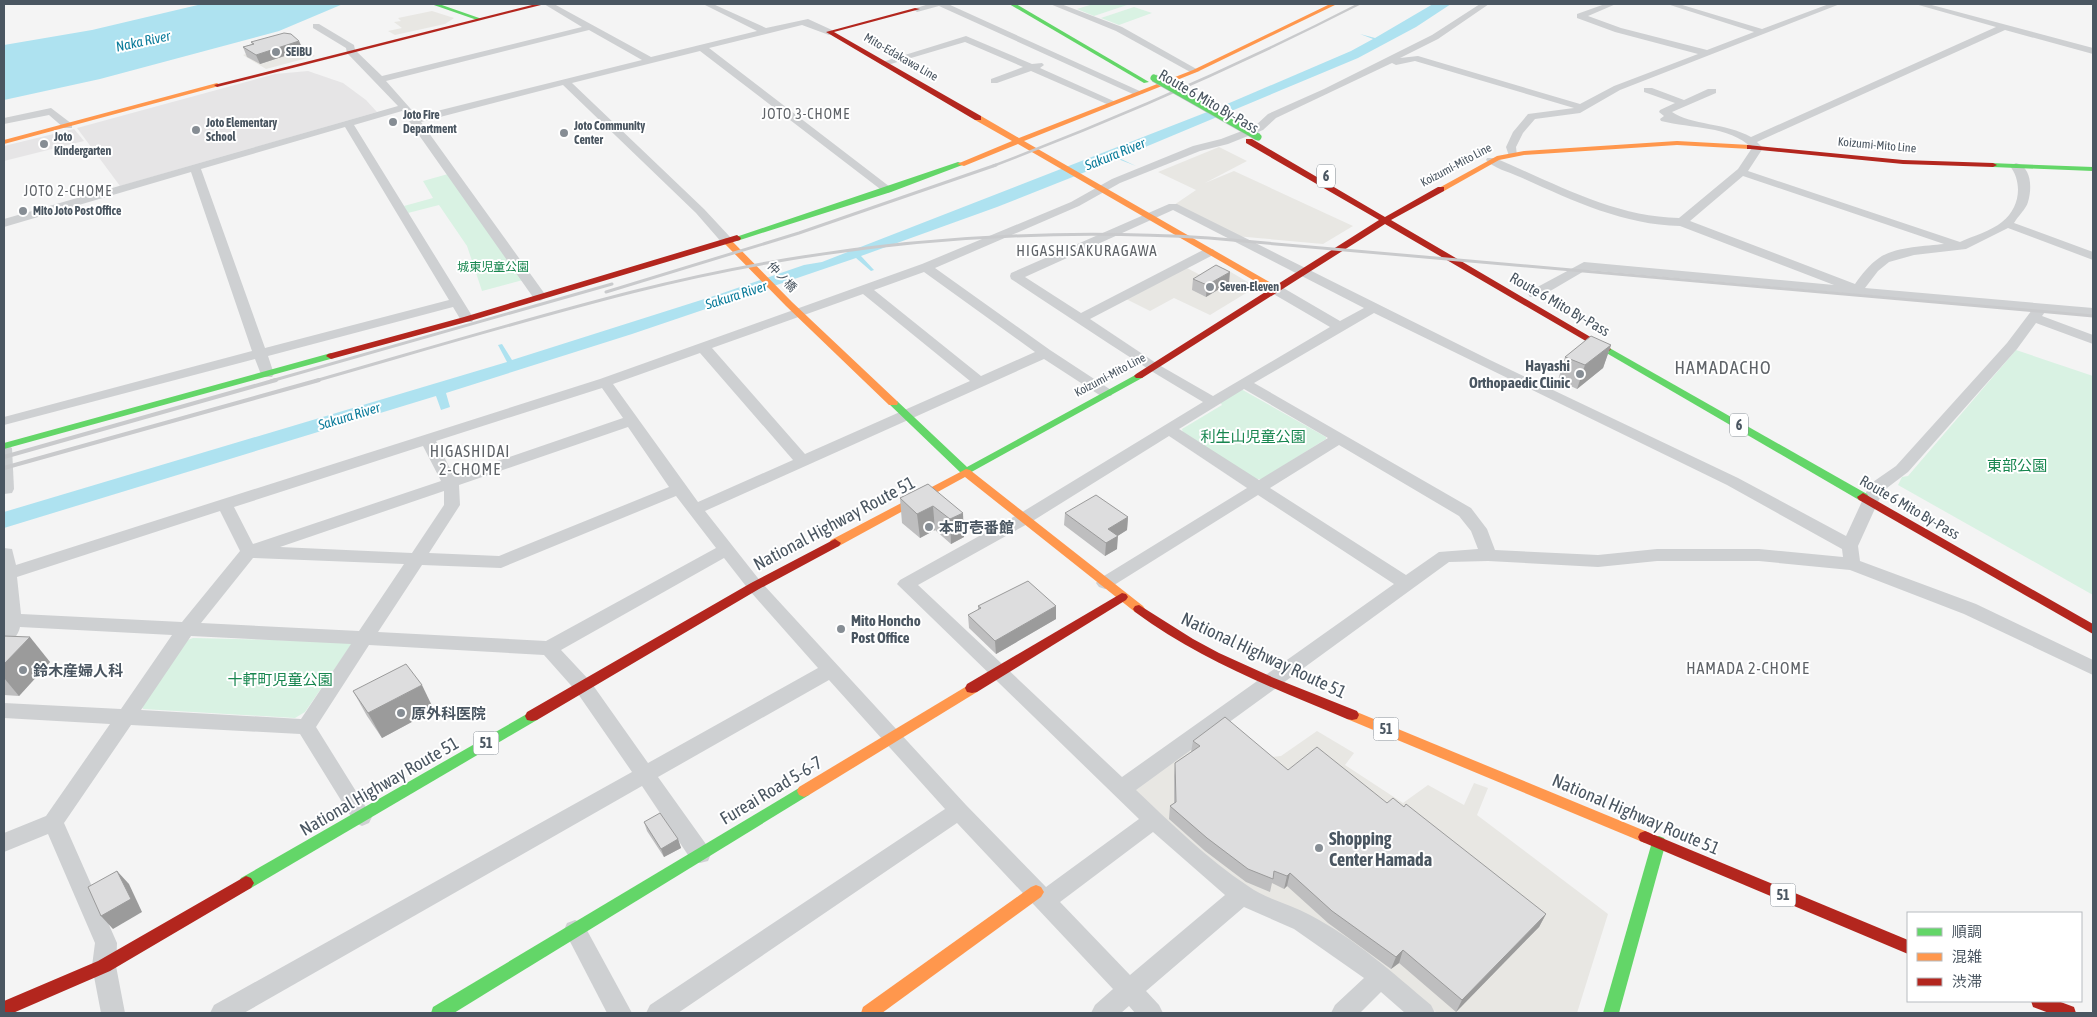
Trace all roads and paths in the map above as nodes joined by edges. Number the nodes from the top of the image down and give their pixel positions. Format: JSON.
{"nodes":[{"id":1,"x":434,"y":4,"type":"edge"},
{"id":2,"x":542,"y":4,"type":"edge"},
{"id":3,"x":548,"y":4,"type":"edge"},
{"id":4,"x":707,"y":4,"type":"edge"},
{"id":5,"x":904,"y":4,"type":"edge"},
{"id":6,"x":940,"y":4,"type":"edge"},
{"id":7,"x":1012,"y":4,"type":"edge"},
{"id":8,"x":1026,"y":4,"type":"edge"},
{"id":9,"x":1054,"y":4,"type":"edge"},
{"id":10,"x":1334,"y":4,"type":"edge"},
{"id":11,"x":1485,"y":4,"type":"edge"},
{"id":12,"x":1612,"y":4,"type":"edge"},
{"id":13,"x":1671,"y":4,"type":"edge"},
{"id":14,"x":1836,"y":4,"type":"edge"},
{"id":15,"x":1919,"y":4,"type":"edge"},
{"id":16,"x":917,"y":9,"type":"junction"},
{"id":17,"x":479,"y":19,"type":"junction"},
{"id":18,"x":316,"y":26,"type":"dead end"},
{"id":19,"x":2004,"y":26,"type":"junction"},
{"id":20,"x":591,"y":27,"type":"junction"},
{"id":21,"x":765,"y":32,"type":"junction"},
{"id":22,"x":829,"y":32,"type":"junction"},
{"id":23,"x":1762,"y":32,"type":"junction"},
{"id":24,"x":703,"y":48,"type":"junction"},
{"id":25,"x":350,"y":50,"type":"junction"},
{"id":26,"x":2093,"y":52,"type":"edge"},
{"id":27,"x":1707,"y":53,"type":"junction"},
{"id":28,"x":1062,"y":57,"type":"junction"},
{"id":29,"x":652,"y":61,"type":"junction"},
{"id":30,"x":884,"y":62,"type":"junction"},
{"id":31,"x":1381,"y":65,"type":"junction"},
{"id":32,"x":1033,"y":67,"type":"junction"},
{"id":33,"x":1194,"y":70,"type":"junction"},
{"id":34,"x":381,"y":79,"type":"junction"},
{"id":35,"x":1150,"y":80,"type":"junction"},
{"id":36,"x":994,"y":81,"type":"dead end"},
{"id":37,"x":566,"y":83,"type":"junction"},
{"id":38,"x":1648,"y":90,"type":"dead end"},
{"id":39,"x":1712,"y":91,"type":"dead end"},
{"id":40,"x":1139,"y":93,"type":"junction"},
{"id":41,"x":1113,"y":103,"type":"junction"},
{"id":42,"x":1684,"y":103,"type":"junction"},
{"id":43,"x":404,"y":106,"type":"junction"},
{"id":44,"x":1581,"y":107,"type":"junction"},
{"id":45,"x":1665,"y":119,"type":"dead end"},
{"id":46,"x":415,"y":120,"type":"junction"},
{"id":47,"x":1677,"y":120,"type":"junction"},
{"id":48,"x":4,"y":121,"type":"edge"},
{"id":49,"x":348,"y":123,"type":"junction"},
{"id":50,"x":68,"y":126,"type":"junction"},
{"id":51,"x":1254,"y":139,"type":"junction"},
{"id":52,"x":4,"y":142,"type":"edge"},
{"id":53,"x":1022,"y":142,"type":"junction"},
{"id":54,"x":1755,"y":144,"type":"junction"},
{"id":55,"x":1513,"y":154,"type":"junction"},
{"id":56,"x":1491,"y":160,"type":"junction"},
{"id":57,"x":2016,"y":166,"type":"junction"},
{"id":58,"x":195,"y":168,"type":"junction"},
{"id":59,"x":2093,"y":169,"type":"edge"},
{"id":60,"x":1741,"y":172,"type":"junction"},
{"id":61,"x":1098,"y":188,"type":"junction"},
{"id":62,"x":888,"y":190,"type":"junction"},
{"id":63,"x":1395,"y":214,"type":"junction"},
{"id":64,"x":1148,"y":216,"type":"junction"},
{"id":65,"x":1384,"y":221,"type":"junction"},
{"id":66,"x":1682,"y":222,"type":"junction"},
{"id":67,"x":4,"y":223,"type":"edge"},
{"id":68,"x":2007,"y":224,"type":"junction"},
{"id":69,"x":727,"y":241,"type":"junction"},
{"id":70,"x":1962,"y":246,"type":"junction"},
{"id":71,"x":1209,"y":252,"type":"junction"},
{"id":72,"x":2093,"y":256,"type":"edge"},
{"id":73,"x":926,"y":267,"type":"junction"},
{"id":74,"x":1303,"y":272,"type":"junction"},
{"id":75,"x":864,"y":289,"type":"junction"},
{"id":76,"x":1275,"y":289,"type":"junction"},
{"id":77,"x":1857,"y":289,"type":"junction"},
{"id":78,"x":1535,"y":294,"type":"junction"},
{"id":79,"x":540,"y":297,"type":"junction"},
{"id":80,"x":456,"y":302,"type":"junction"},
{"id":81,"x":793,"y":308,"type":"junction"},
{"id":82,"x":1373,"y":308,"type":"junction"},
{"id":83,"x":2093,"y":312,"type":"edge"},
{"id":84,"x":2039,"y":313,"type":"junction"},
{"id":85,"x":467,"y":318,"type":"junction"},
{"id":86,"x":1080,"y":319,"type":"junction"},
{"id":87,"x":1340,"y":326,"type":"junction"},
{"id":88,"x":1608,"y":336,"type":"dead end"},
{"id":89,"x":2093,"y":340,"type":"edge"},
{"id":90,"x":702,"y":346,"type":"junction"},
{"id":91,"x":261,"y":353,"type":"junction"},
{"id":92,"x":1045,"y":353,"type":"junction"},
{"id":93,"x":1154,"y":368,"type":"junction"},
{"id":94,"x":267,"y":374,"type":"junction"},
{"id":95,"x":605,"y":382,"type":"junction"},
{"id":96,"x":980,"y":382,"type":"junction"},
{"id":97,"x":1244,"y":383,"type":"junction"},
{"id":98,"x":1106,"y":393,"type":"junction"},
{"id":99,"x":1213,"y":402,"type":"junction"},
{"id":100,"x":906,"y":416,"type":"junction"},
{"id":101,"x":4,"y":421,"type":"edge"},
{"id":102,"x":630,"y":421,"type":"junction"},
{"id":103,"x":1170,"y":430,"type":"junction"},
{"id":104,"x":427,"y":439,"type":"junction"},
{"id":105,"x":1337,"y":439,"type":"junction"},
{"id":106,"x":4,"y":447,"type":"edge"},
{"id":107,"x":803,"y":461,"type":"junction"},
{"id":108,"x":966,"y":472,"type":"junction"},
{"id":109,"x":449,"y":482,"type":"junction"},
{"id":110,"x":1258,"y":487,"type":"junction"},
{"id":111,"x":6,"y":489,"type":"dead end"},
{"id":112,"x":679,"y":489,"type":"junction"},
{"id":113,"x":1874,"y":491,"type":"junction"},
{"id":114,"x":225,"y":506,"type":"junction"},
{"id":115,"x":694,"y":510,"type":"junction"},
{"id":116,"x":1025,"y":518,"type":"junction"},
{"id":117,"x":1850,"y":546,"type":"junction"},
{"id":118,"x":726,"y":550,"type":"junction"},
{"id":119,"x":249,"y":552,"type":"junction"},
{"id":120,"x":6,"y":553,"type":"dead end"},
{"id":121,"x":1488,"y":555,"type":"junction"},
{"id":122,"x":418,"y":558,"type":"junction"},
{"id":123,"x":1852,"y":564,"type":"junction"},
{"id":124,"x":5,"y":575,"type":"edge"},
{"id":125,"x":1105,"y":583,"type":"junction"},
{"id":126,"x":1405,"y":583,"type":"junction"},
{"id":127,"x":755,"y":586,"type":"junction"},
{"id":128,"x":1122,"y":597,"type":"junction"},
{"id":129,"x":13,"y":620,"type":"junction"},
{"id":130,"x":187,"y":628,"type":"junction"},
{"id":131,"x":2093,"y":630,"type":"edge"},
{"id":132,"x":4,"y":637,"type":"edge"},
{"id":133,"x":365,"y":637,"type":"junction"},
{"id":134,"x":549,"y":648,"type":"junction"},
{"id":135,"x":2093,"y":668,"type":"edge"},
{"id":136,"x":832,"y":669,"type":"junction"},
{"id":137,"x":999,"y":672,"type":"junction"},
{"id":138,"x":1270,"y":680,"type":"junction"},
{"id":139,"x":583,"y":686,"type":"junction"},
{"id":140,"x":4,"y":710,"type":"edge"},
{"id":141,"x":124,"y":718,"type":"junction"},
{"id":142,"x":306,"y":727,"type":"junction"},
{"id":143,"x":893,"y":736,"type":"junction"},
{"id":144,"x":645,"y":773,"type":"junction"},
{"id":145,"x":1121,"y":789,"type":"junction"},
{"id":146,"x":959,"y":811,"type":"junction"},
{"id":147,"x":362,"y":817,"type":"junction"},
{"id":148,"x":1154,"y":820,"type":"junction"},
{"id":149,"x":52,"y":822,"type":"junction"},
{"id":150,"x":1659,"y":842,"type":"junction"},
{"id":151,"x":4,"y":843,"type":"edge"},
{"id":152,"x":700,"y":854,"type":"junction"},
{"id":153,"x":1242,"y":895,"type":"junction"},
{"id":154,"x":1040,"y":896,"type":"junction"},
{"id":155,"x":576,"y":930,"type":"junction"},
{"id":156,"x":1907,"y":947,"type":"edge"},
{"id":157,"x":104,"y":966,"type":"junction"},
{"id":158,"x":1381,"y":977,"type":"junction"},
{"id":159,"x":1130,"y":991,"type":"junction"},
{"id":160,"x":4,"y":1008,"type":"edge"},
{"id":161,"x":113,"y":1013,"type":"edge"},
{"id":162,"x":222,"y":1013,"type":"edge"},
{"id":163,"x":439,"y":1013,"type":"edge"},
{"id":164,"x":620,"y":1013,"type":"edge"},
{"id":165,"x":658,"y":1013,"type":"edge"},
{"id":166,"x":869,"y":1013,"type":"edge"},
{"id":167,"x":1103,"y":1013,"type":"edge"},
{"id":168,"x":1151,"y":1013,"type":"edge"},
{"id":169,"x":1343,"y":1013,"type":"edge"},
{"id":170,"x":1423,"y":1013,"type":"edge"},
{"id":171,"x":1611,"y":1013,"type":"edge"}],
"edges":[{"from":1,"to":17,"type":"main road"},
{"from":2,"to":17,"type":"main road"},
{"from":3,"to":20,"type":"street"},
{"from":4,"to":21,"type":"street"},
{"from":5,"to":16,"type":"main road"},
{"from":6,"to":16,"type":"street"},
{"from":6,"to":28,"type":"street"},
{"from":7,"to":35,"type":"main road","name":"Route 6 Mito By-Pass","number":"6"},
{"from":8,"to":35,"type":"main road","name":"Route 6 Mito By-Pass","number":"6"},
{"from":9,"to":33,"type":"street"},
{"from":10,"to":33,"type":"main road"},
{"from":11,"to":31,"type":"street"},
{"from":12,"to":27,"type":"street"},
{"from":13,"to":23,"type":"street"},
{"from":14,"to":23,"type":"street"},
{"from":15,"to":19,"type":"street"},
{"from":16,"to":22,"type":"main road","name":"Mito-Edakawa Line"},
{"from":17,"to":25,"type":"main road"},
{"from":18,"to":25,"type":"street"},
{"from":19,"to":26,"type":"street"},
{"from":19,"to":54,"type":"street"},
{"from":20,"to":29,"type":"street"},
{"from":20,"to":34,"type":"street"},
{"from":21,"to":22,"type":"street"},
{"from":21,"to":24,"type":"street"},
{"from":22,"to":30,"type":"main road","name":"Mito-Edakawa Line"},
{"from":23,"to":27,"type":"street"},
{"from":24,"to":29,"type":"street"},
{"from":24,"to":62,"type":"street"},
{"from":25,"to":34,"type":"street"},
{"from":25,"to":50,"type":"main road"},
{"from":27,"to":44,"type":"street"},
{"from":28,"to":32,"type":"street"},
{"from":28,"to":40,"type":"street"},
{"from":29,"to":37,"type":"street"},
{"from":30,"to":32,"type":"street"},
{"from":30,"to":53,"type":"main road","name":"Mito-Edakawa Line"},
{"from":31,"to":44,"type":"street"},
{"from":31,"to":61,"type":"street"},
{"from":32,"to":36,"type":"street"},
{"from":32,"to":41,"type":"street"},
{"from":33,"to":40,"type":"main road"},
{"from":34,"to":43,"type":"street"},
{"from":35,"to":51,"type":"main road","name":"Route 6 Mito By-Pass","number":"6"},
{"from":37,"to":46,"type":"street"},
{"from":37,"to":69,"type":"street"},
{"from":38,"to":42,"type":"street"},
{"from":39,"to":42,"type":"street"},
{"from":40,"to":41,"type":"main road"},
{"from":41,"to":53,"type":"main road"},
{"from":42,"to":47,"type":"street"},
{"from":43,"to":46,"type":"street"},
{"from":43,"to":49,"type":"street"},
{"from":44,"to":55,"type":"street"},
{"from":45,"to":47,"type":"street"},
{"from":46,"to":79,"type":"street"},
{"from":47,"to":54,"type":"street"},
{"from":48,"to":50,"type":"street"},
{"from":49,"to":58,"type":"street"},
{"from":49,"to":80,"type":"street"},
{"from":50,"to":52,"type":"main road"},
{"from":51,"to":63,"type":"main road","name":"Route 6 Mito By-Pass","number":"6"},
{"from":51,"to":65,"type":"main road","name":"Route 6 Mito By-Pass","number":"6"},
{"from":53,"to":61,"type":"main road","name":"Mito-Edakawa Line"},
{"from":53,"to":62,"type":"main road"},
{"from":54,"to":55,"type":"main road","name":"Koizumi-Mito Line"},
{"from":54,"to":57,"type":"main road","name":"Koizumi-Mito Line"},
{"from":54,"to":60,"type":"street"},
{"from":55,"to":56,"type":"main road","name":"Koizumi-Mito Line"},
{"from":56,"to":63,"type":"main road","name":"Koizumi-Mito Line"},
{"from":56,"to":66,"type":"street"},
{"from":57,"to":59,"type":"main road","name":"Koizumi-Mito Line"},
{"from":57,"to":68,"type":"street"},
{"from":58,"to":67,"type":"street"},
{"from":58,"to":91,"type":"street"},
{"from":60,"to":66,"type":"street"},
{"from":60,"to":70,"type":"street"},
{"from":61,"to":64,"type":"main road"},
{"from":61,"to":73,"type":"street"},
{"from":62,"to":69,"type":"main road"},
{"from":63,"to":65,"type":"main road","name":"Koizumi-Mito Line"},
{"from":63,"to":78,"type":"main road","name":"Route 6 Mito By-Pass","number":"6"},
{"from":64,"to":71,"type":"main road"},
{"from":64,"to":74,"type":"street"},
{"from":64,"to":86,"type":"street"},
{"from":65,"to":74,"type":"main road","name":"Koizumi-Mito Line"},
{"from":65,"to":113,"type":"main road","name":"Route 6 Mito By-Pass","number":"6"},
{"from":66,"to":77,"type":"street"},
{"from":68,"to":70,"type":"street"},
{"from":68,"to":72,"type":"street"},
{"from":69,"to":79,"type":"main road"},
{"from":69,"to":81,"type":"main road","name":"仲ノ橋"},
{"from":70,"to":77,"type":"street"},
{"from":71,"to":76,"type":"main road"},
{"from":71,"to":86,"type":"street"},
{"from":73,"to":75,"type":"street"},
{"from":73,"to":92,"type":"street"},
{"from":74,"to":76,"type":"main road","name":"Koizumi-Mito Line"},
{"from":74,"to":82,"type":"street"},
{"from":75,"to":81,"type":"street"},
{"from":75,"to":96,"type":"street"},
{"from":76,"to":87,"type":"street"},
{"from":76,"to":93,"type":"main road","name":"Koizumi-Mito Line"},
{"from":77,"to":78,"type":"street"},
{"from":77,"to":84,"type":"street"},
{"from":78,"to":88,"type":"main road","name":"Route 6 Mito By-Pass","number":"6"},
{"from":79,"to":85,"type":"main road"},
{"from":80,"to":85,"type":"street"},
{"from":80,"to":91,"type":"street"},
{"from":81,"to":90,"type":"street"},
{"from":81,"to":100,"type":"main road","name":"仲ノ橋"},
{"from":82,"to":87,"type":"street"},
{"from":82,"to":117,"type":"street"},
{"from":83,"to":84,"type":"street"},
{"from":84,"to":89,"type":"street"},
{"from":84,"to":113,"type":"street"},
{"from":85,"to":94,"type":"main road"},
{"from":86,"to":93,"type":"street"},
{"from":87,"to":97,"type":"street"},
{"from":90,"to":95,"type":"street"},
{"from":90,"to":107,"type":"street"},
{"from":91,"to":94,"type":"street"},
{"from":91,"to":101,"type":"street"},
{"from":92,"to":96,"type":"street"},
{"from":92,"to":98,"type":"street"},
{"from":93,"to":98,"type":"main road","name":"Koizumi-Mito Line"},
{"from":93,"to":99,"type":"street"},
{"from":94,"to":106,"type":"main road"},
{"from":95,"to":102,"type":"street"},
{"from":95,"to":104,"type":"street"},
{"from":96,"to":100,"type":"street"},
{"from":97,"to":99,"type":"street"},
{"from":97,"to":105,"type":"street"},
{"from":98,"to":108,"type":"main road","name":"Koizumi-Mito Line"},
{"from":99,"to":103,"type":"street"},
{"from":100,"to":107,"type":"street"},
{"from":100,"to":108,"type":"main road","name":"仲ノ橋"},
{"from":102,"to":109,"type":"street"},
{"from":102,"to":112,"type":"street"},
{"from":103,"to":110,"type":"street"},
{"from":103,"to":116,"type":"street"},
{"from":104,"to":109,"type":"street"},
{"from":104,"to":114,"type":"street"},
{"from":105,"to":110,"type":"street"},
{"from":105,"to":121,"type":"street"},
{"from":106,"to":111,"type":"street"},
{"from":107,"to":115,"type":"street"},
{"from":108,"to":116,"type":"main road","name":"National Highway Route 51","number":"51"},
{"from":108,"to":127,"type":"main road","name":"National Highway Route 51","number":"51"},
{"from":109,"to":119,"type":"street"},
{"from":109,"to":122,"type":"street"},
{"from":110,"to":125,"type":"street"},
{"from":110,"to":126,"type":"street"},
{"from":112,"to":115,"type":"street"},
{"from":112,"to":122,"type":"street"},
{"from":113,"to":117,"type":"street"},
{"from":113,"to":131,"type":"main road","name":"Route 6 Mito By-Pass","number":"6"},
{"from":114,"to":119,"type":"street"},
{"from":114,"to":124,"type":"street"},
{"from":115,"to":118,"type":"street"},
{"from":116,"to":125,"type":"main road","name":"National Highway Route 51","number":"51"},
{"from":116,"to":137,"type":"street"},
{"from":117,"to":123,"type":"street"},
{"from":118,"to":127,"type":"street"},
{"from":118,"to":134,"type":"street"},
{"from":119,"to":122,"type":"street"},
{"from":119,"to":130,"type":"street"},
{"from":120,"to":124,"type":"street"},
{"from":121,"to":123,"type":"street"},
{"from":121,"to":126,"type":"street"},
{"from":122,"to":133,"type":"street"},
{"from":123,"to":135,"type":"street"},
{"from":124,"to":129,"type":"street"},
{"from":125,"to":128,"type":"main road","name":"National Highway Route 51","number":"51"},
{"from":126,"to":138,"type":"street"},
{"from":127,"to":136,"type":"street"},
{"from":127,"to":139,"type":"main road","name":"National Highway Route 51","number":"51"},
{"from":128,"to":137,"type":"main road","name":"Fureai Road 5-6-7"},
{"from":128,"to":138,"type":"main road","name":"National Highway Route 51","number":"51"},
{"from":129,"to":130,"type":"street"},
{"from":129,"to":132,"type":"street"},
{"from":130,"to":133,"type":"street"},
{"from":130,"to":141,"type":"street"},
{"from":133,"to":134,"type":"street"},
{"from":133,"to":142,"type":"street"},
{"from":134,"to":139,"type":"street"},
{"from":136,"to":143,"type":"street"},
{"from":136,"to":144,"type":"street"},
{"from":137,"to":143,"type":"main road","name":"Fureai Road 5-6-7"},
{"from":137,"to":145,"type":"street"},
{"from":138,"to":145,"type":"street"},
{"from":138,"to":150,"type":"main road","name":"National Highway Route 51","number":"51"},
{"from":139,"to":144,"type":"street"},
{"from":139,"to":147,"type":"main road","name":"National Highway Route 51","number":"51"},
{"from":140,"to":141,"type":"street"},
{"from":141,"to":142,"type":"street"},
{"from":141,"to":149,"type":"street"},
{"from":142,"to":147,"type":"street"},
{"from":143,"to":146,"type":"street"},
{"from":143,"to":152,"type":"main road","name":"Fureai Road 5-6-7"},
{"from":144,"to":152,"type":"street"},
{"from":144,"to":162,"type":"street"},
{"from":145,"to":148,"type":"street"},
{"from":146,"to":154,"type":"street"},
{"from":146,"to":165,"type":"street"},
{"from":147,"to":157,"type":"main road","name":"National Highway Route 51","number":"51"},
{"from":148,"to":153,"type":"street"},
{"from":148,"to":154,"type":"street"},
{"from":149,"to":151,"type":"street"},
{"from":149,"to":157,"type":"street"},
{"from":150,"to":156,"type":"main road","name":"National Highway Route 51","number":"51"},
{"from":150,"to":171,"type":"main road"},
{"from":152,"to":155,"type":"main road","name":"Fureai Road 5-6-7"},
{"from":153,"to":158,"type":"street"},
{"from":153,"to":159,"type":"street"},
{"from":154,"to":159,"type":"street"},
{"from":154,"to":166,"type":"main road"},
{"from":155,"to":163,"type":"main road","name":"Fureai Road 5-6-7"},
{"from":155,"to":164,"type":"street"},
{"from":157,"to":160,"type":"main road","name":"National Highway Route 51","number":"51"},
{"from":157,"to":161,"type":"street"},
{"from":158,"to":169,"type":"street"},
{"from":158,"to":170,"type":"street"},
{"from":159,"to":167,"type":"street"},
{"from":159,"to":168,"type":"street"}]}
